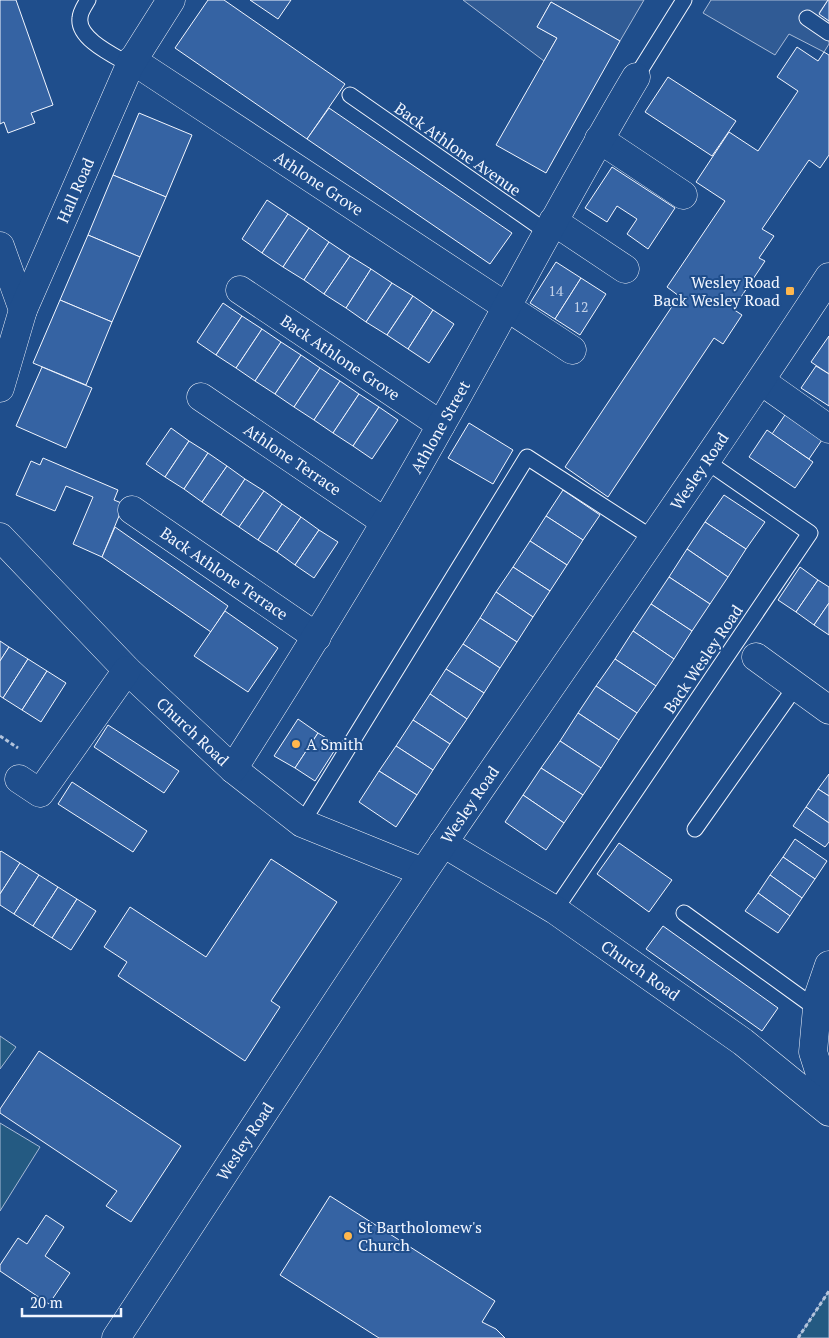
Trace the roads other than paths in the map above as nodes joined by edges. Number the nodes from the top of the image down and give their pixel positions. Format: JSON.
{"nodes":[{"id":1,"x":88,"y":0,"type":"edge"},
{"id":2,"x":171,"y":0,"type":"edge"},
{"id":3,"x":684,"y":0,"type":"edge"},
{"id":4,"x":807,"y":18,"type":"dead end"},
{"id":5,"x":829,"y":33,"type":"edge"},
{"id":6,"x":131,"y":63,"type":"junction"},
{"id":7,"x":636,"y":77,"type":"joint"},
{"id":8,"x":350,"y":95,"type":"dead end"},
{"id":9,"x":599,"y":140,"type":"junction"},
{"id":10,"x":683,"y":195,"type":"dead end"},
{"id":11,"x":550,"y":226,"type":"junction"},
{"id":12,"x":0,"y":246,"type":"edge"},
{"id":13,"x":626,"y":269,"type":"dead end"},
{"id":14,"x":829,"y":277,"type":"edge"},
{"id":15,"x":240,"y":290,"type":"dead end"},
{"id":16,"x":506,"y":307,"type":"junction"},
{"id":17,"x":14,"y":318,"type":"edge"},
{"id":18,"x":572,"y":350,"type":"dead end"},
{"id":19,"x":761,"y":381,"type":"junction"},
{"id":20,"x":0,"y":388,"type":"edge"},
{"id":21,"x":201,"y":397,"type":"dead end"},
{"id":22,"x":441,"y":426,"type":"junction"},
{"id":23,"x":829,"y":429,"type":"edge"},
{"id":24,"x":706,"y":461,"type":"junction"},
{"id":25,"x":132,"y":510,"type":"dead end"},
{"id":26,"x":386,"y":522,"type":"junction"},
{"id":27,"x":0,"y":537,"type":"edge"},
{"id":28,"x":654,"y":539,"type":"junction"},
{"id":29,"x":318,"y":637,"type":"junction"},
{"id":30,"x":756,"y":657,"type":"dead end"},
{"id":31,"x":127,"y":670,"type":"junction"},
{"id":32,"x":796,"y":686,"type":"junction"},
{"id":33,"x":829,"y":709,"type":"edge"},
{"id":34,"x":233,"y":769,"type":"junction"},
{"id":35,"x":19,"y":779,"type":"dead end"},
{"id":36,"x":302,"y":823,"type":"junction"},
{"id":37,"x":695,"y":828,"type":"dead end"},
{"id":38,"x":443,"y":843,"type":"junction"},
{"id":39,"x":423,"y":872,"type":"junction"},
{"id":40,"x":554,"y":910,"type":"junction"},
{"id":41,"x":684,"y":913,"type":"dead end"},
{"id":42,"x":829,"y":965,"type":"edge"},
{"id":43,"x":817,"y":1009,"type":"junction"},
{"id":44,"x":829,"y":1102,"type":"edge"},
{"id":45,"x":829,"y":1112,"type":"edge"},
{"id":46,"x":116,"y":1338,"type":"edge"}],
"edges":[{"from":1,"to":6,"type":"lane"},
{"from":2,"to":6,"type":"street","name":"Hall Road"},
{"from":3,"to":7,"type":"lane"},
{"from":4,"to":5,"type":"lane"},
{"from":6,"to":16,"type":"street","name":"Athlone Grove"},
{"from":6,"to":17,"type":"street","name":"Hall Road"},
{"from":7,"to":9,"type":"street","name":"Athlone Street"},
{"from":8,"to":11,"type":"lane","name":"Back Athlone Avenue"},
{"from":9,"to":10,"type":"street"},
{"from":9,"to":11,"type":"street","name":"Athlone Street"},
{"from":11,"to":13,"type":"street"},
{"from":11,"to":16,"type":"street","name":"Athlone Street"},
{"from":12,"to":17,"type":"street"},
{"from":14,"to":19,"type":"street","name":"Wesley Road"},
{"from":15,"to":22,"type":"street","name":"Back Athlone Grove"},
{"from":16,"to":18,"type":"street","name":"Athlone Grove"},
{"from":16,"to":22,"type":"street","name":"Athlone Street"},
{"from":17,"to":20,"type":"street","name":"Hall Road"},
{"from":19,"to":23,"type":"street"},
{"from":19,"to":24,"type":"street","name":"Wesley Road"},
{"from":21,"to":26,"type":"street","name":"Athlone Terrace"},
{"from":22,"to":26,"type":"street","name":"Athlone Street"},
{"from":24,"to":28,"type":"street","name":"Wesley Road"},
{"from":24,"to":40,"type":"lane","name":"Back Wesley Road"},
{"from":25,"to":29,"type":"street","name":"Back Athlone Terrace"},
{"from":26,"to":29,"type":"street","name":"Athlone Street"},
{"from":27,"to":31,"type":"street","name":"Church Road"},
{"from":28,"to":36,"type":"lane"},
{"from":28,"to":38,"type":"street","name":"Wesley Road"},
{"from":29,"to":34,"type":"street","name":"Athlone Street"},
{"from":30,"to":32,"type":"street"},
{"from":31,"to":34,"type":"street","name":"Church Road"},
{"from":31,"to":35,"type":"street"},
{"from":32,"to":33,"type":"street"},
{"from":32,"to":37,"type":"lane"},
{"from":34,"to":36,"type":"street","name":"Church Road"},
{"from":36,"to":39,"type":"street","name":"Church Road"},
{"from":38,"to":39,"type":"street","name":"Wesley Road"},
{"from":38,"to":40,"type":"street","name":"Church Road"},
{"from":39,"to":46,"type":"street","name":"Wesley Road"},
{"from":40,"to":45,"type":"street","name":"Church Road"},
{"from":41,"to":43,"type":"lane"},
{"from":42,"to":43,"type":"street"},
{"from":43,"to":44,"type":"street"}]}
